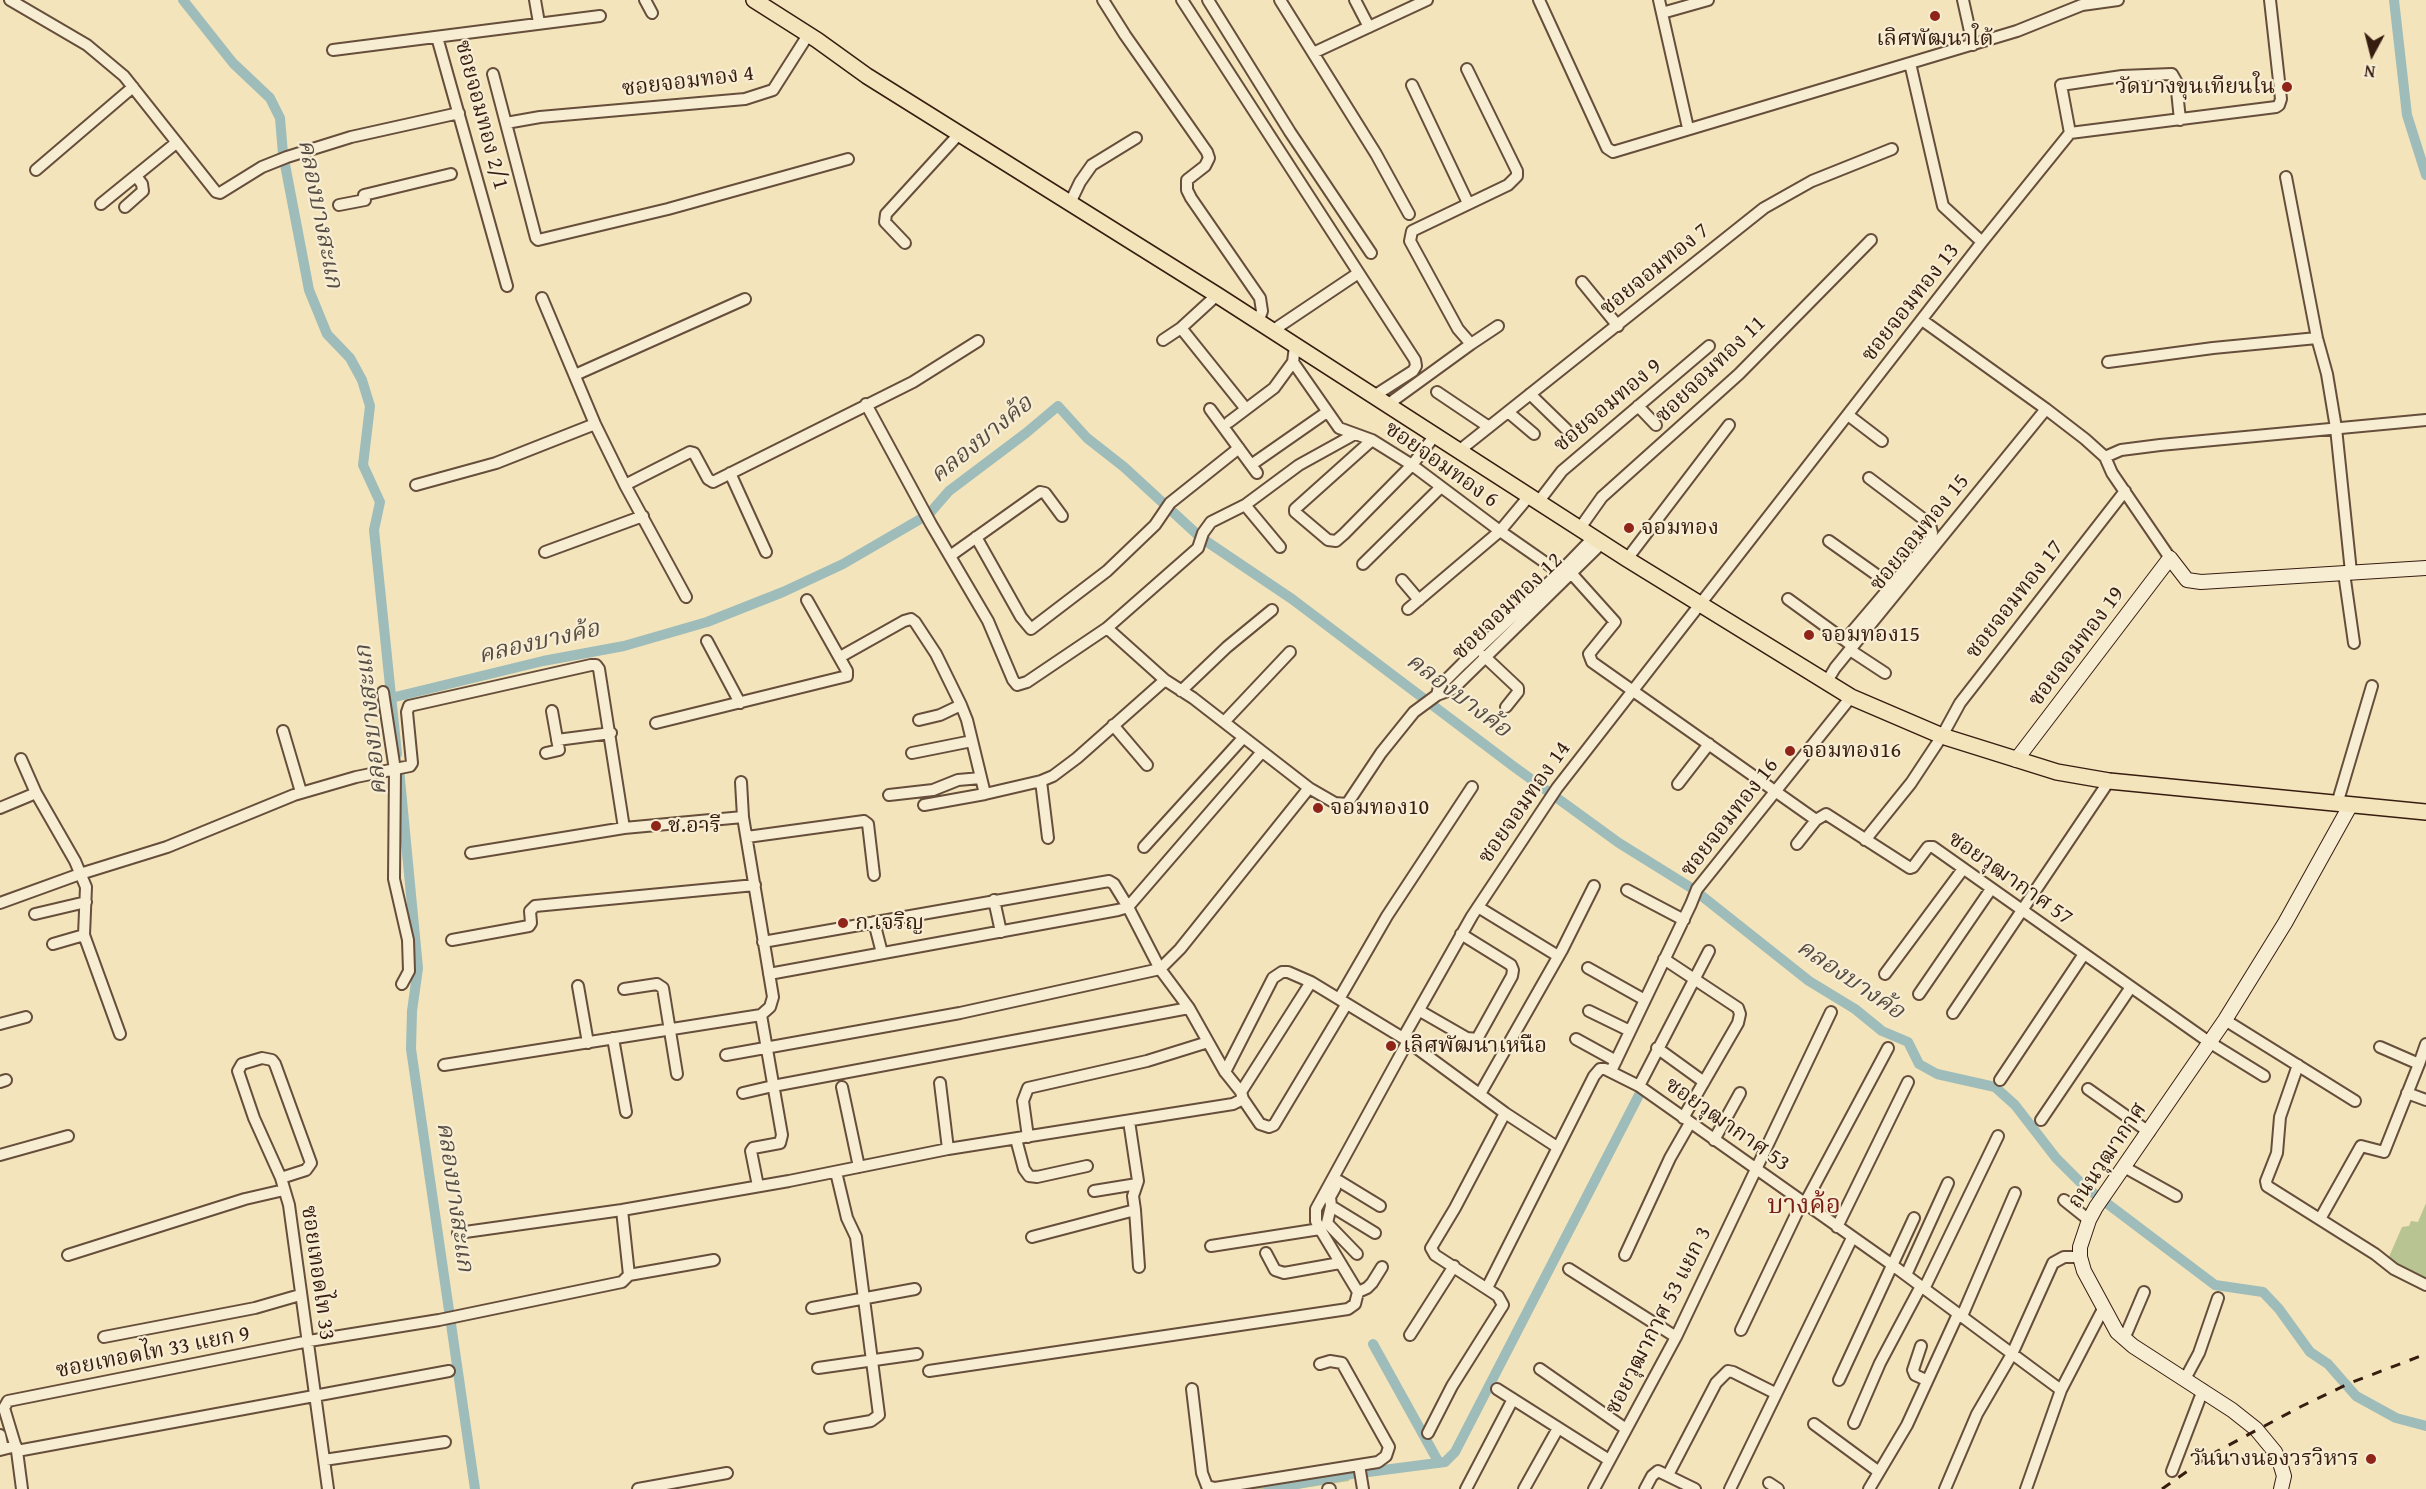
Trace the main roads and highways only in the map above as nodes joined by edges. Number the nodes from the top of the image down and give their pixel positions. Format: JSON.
{"nodes":[{"id":1,"x":754,"y":0,"type":"edge"},
{"id":2,"x":2426,"y":568,"type":"edge"},
{"id":3,"x":2016,"y":760,"type":"junction"},
{"id":4,"x":2343,"y":805,"type":"junction"},
{"id":5,"x":2426,"y":812,"type":"edge"},
{"id":6,"x":2281,"y":1489,"type":"edge"}],
"edges":[{"from":1,"to":3,"type":"main road"},
{"from":2,"to":3,"type":"main road","name":"ซอยจอมทอง 19"},
{"from":3,"to":4,"type":"main road"},
{"from":4,"to":5,"type":"main road"},
{"from":4,"to":6,"type":"main road","name":"ถนนวุฒากาศ"}]}
